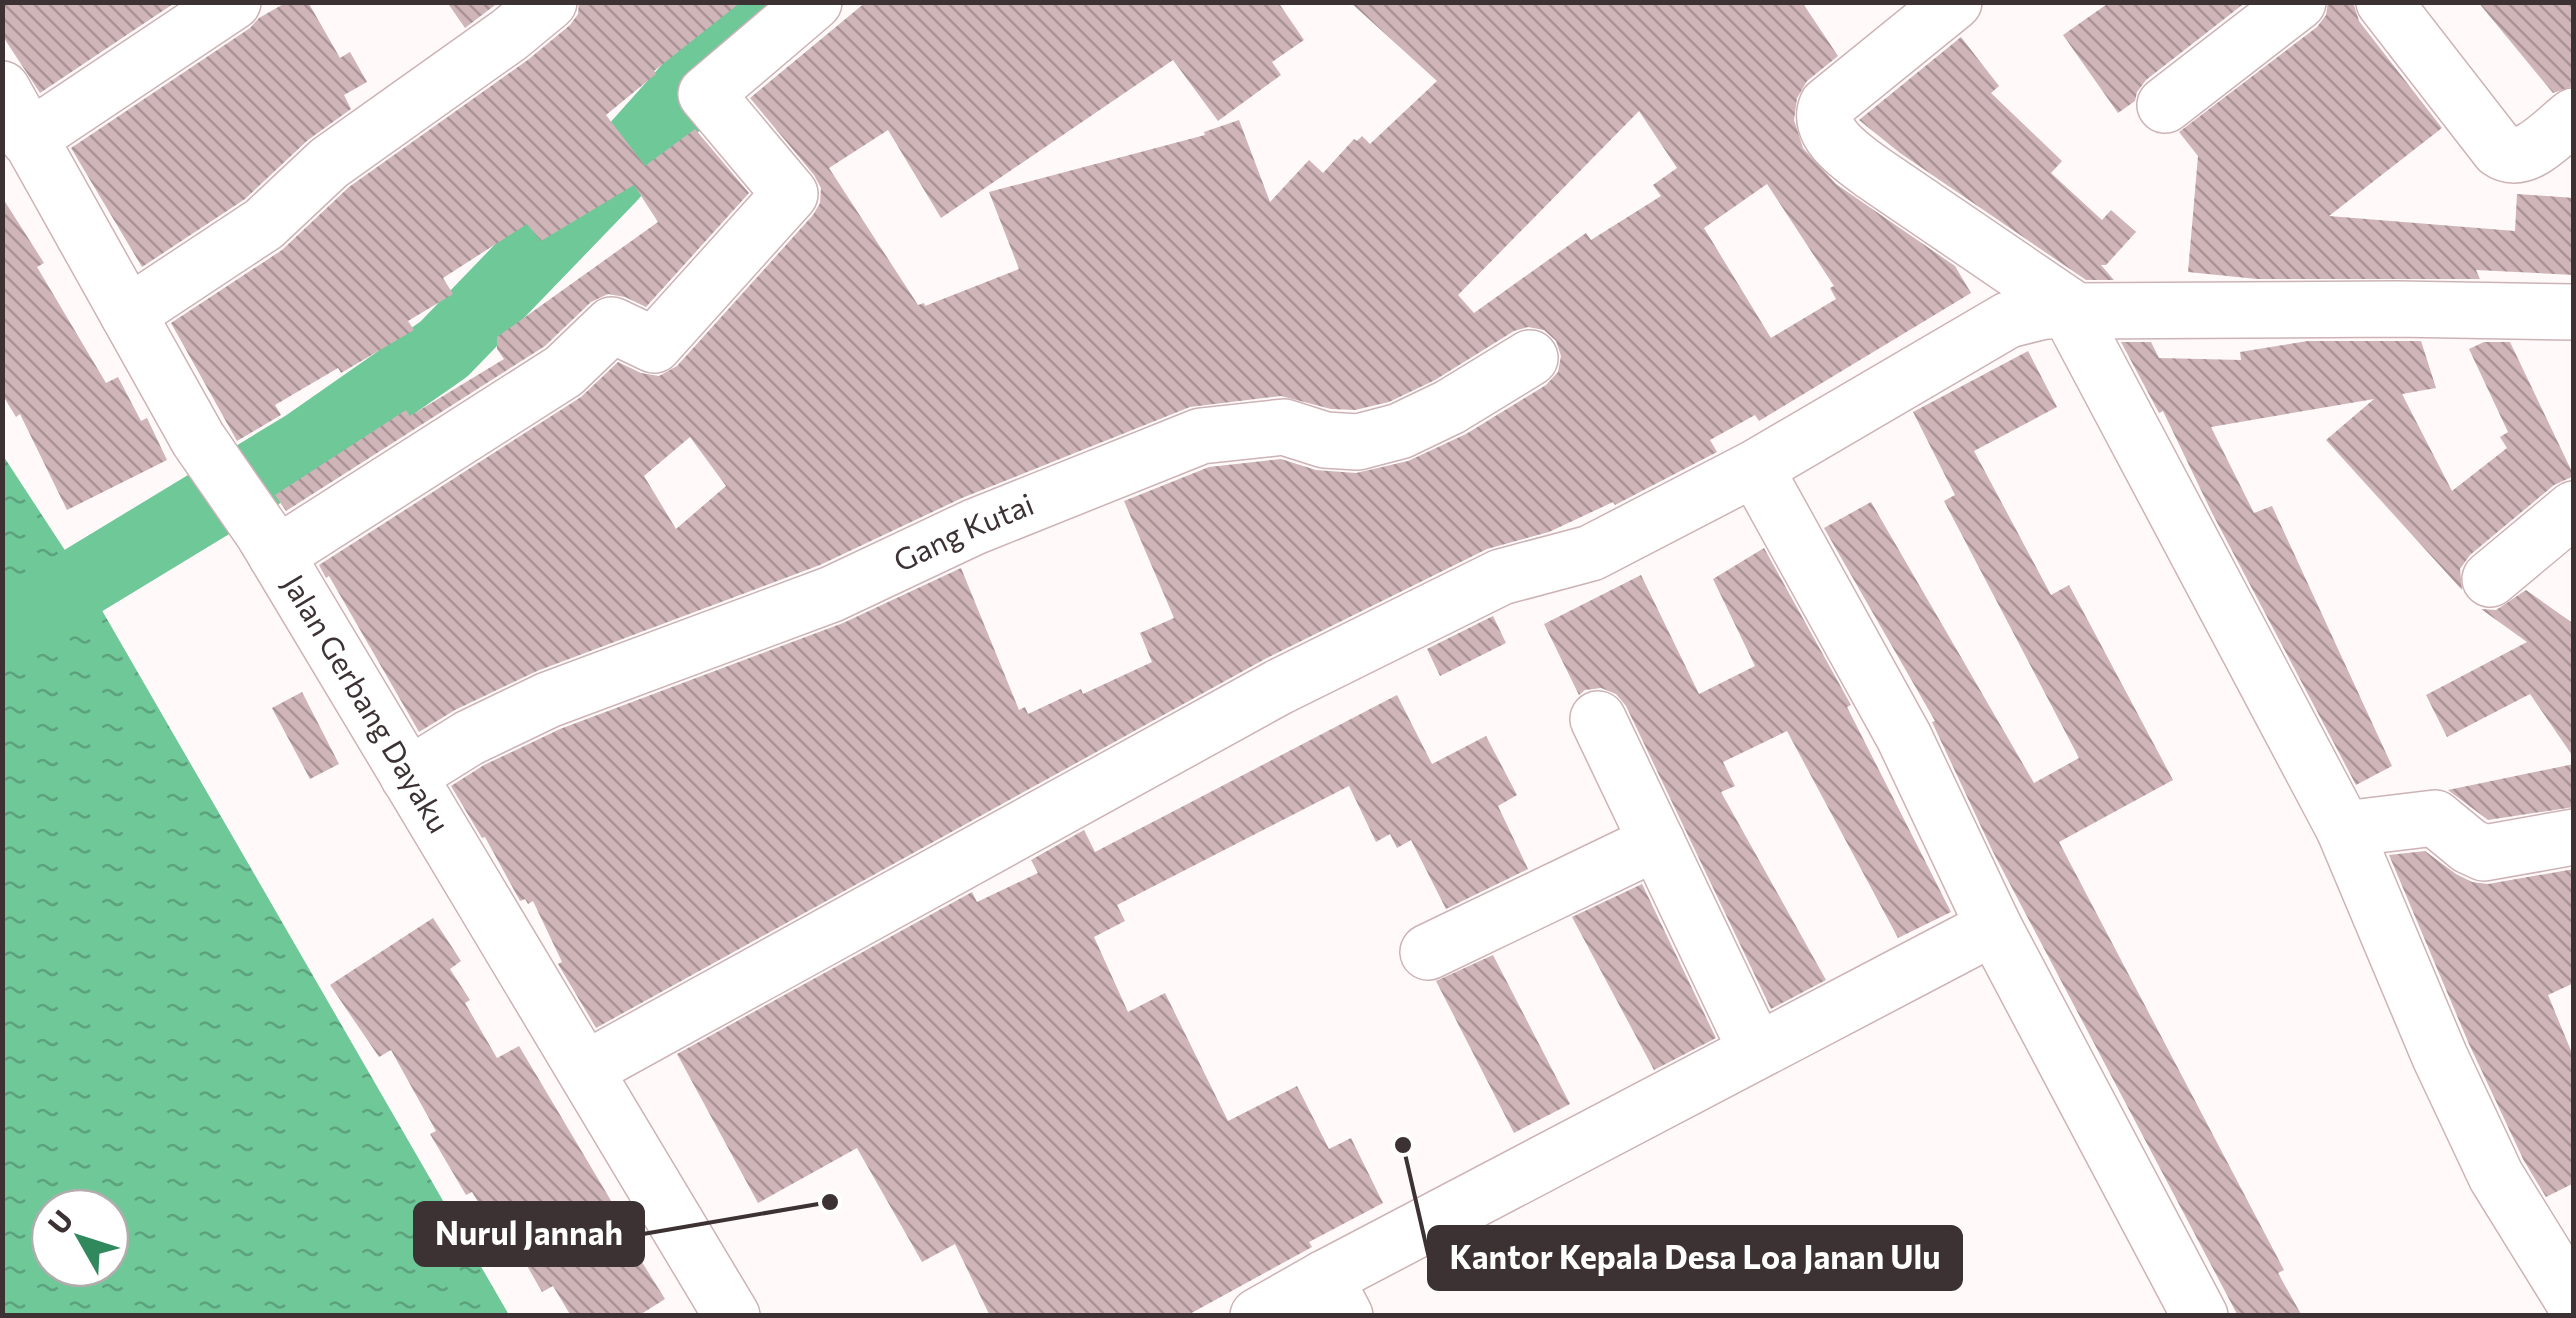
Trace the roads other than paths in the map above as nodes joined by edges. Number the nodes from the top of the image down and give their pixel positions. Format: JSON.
{"nodes":[{"id":1,"x":233,"y":2,"type":"edge"},
{"id":2,"x":549,"y":2,"type":"edge"},
{"id":3,"x":814,"y":2,"type":"edge"},
{"id":4,"x":1954,"y":2,"type":"edge"},
{"id":5,"x":2298,"y":2,"type":"edge"},
{"id":6,"x":2384,"y":2,"type":"edge"},
{"id":7,"x":2,"y":89,"type":"edge"},
{"id":8,"x":2166,"y":105,"type":"dead end"},
{"id":9,"x":2574,"y":116,"type":"edge"},
{"id":10,"x":28,"y":139,"type":"junction"},
{"id":11,"x":2072,"y":311,"type":"junction"},
{"id":12,"x":2574,"y":312,"type":"edge"},
{"id":13,"x":128,"y":314,"type":"junction"},
{"id":14,"x":1530,"y":358,"type":"dead end"},
{"id":15,"x":1755,"y":468,"type":"junction"},
{"id":16,"x":2574,"y":509,"type":"edge"},
{"id":17,"x":269,"y":544,"type":"junction"},
{"id":18,"x":2490,"y":579,"type":"dead end"},
{"id":19,"x":1598,"y":719,"type":"dead end"},
{"id":20,"x":408,"y":776,"type":"junction"},
{"id":21,"x":2344,"y":829,"type":"junction"},
{"id":22,"x":2574,"y":837,"type":"edge"},
{"id":23,"x":1657,"y":842,"type":"junction"},
{"id":24,"x":1994,"y":928,"type":"junction"},
{"id":25,"x":1428,"y":952,"type":"dead end"},
{"id":26,"x":1756,"y":1050,"type":"junction"},
{"id":27,"x":586,"y":1069,"type":"junction"},
{"id":28,"x":1335,"y":1297,"type":"edge"},
{"id":29,"x":2574,"y":1302,"type":"edge"},
{"id":30,"x":732,"y":1316,"type":"edge"},
{"id":31,"x":1258,"y":1316,"type":"edge"},
{"id":32,"x":2200,"y":1316,"type":"edge"}],
"edges":[{"from":1,"to":10,"type":"main road"},
{"from":2,"to":13,"type":"main road"},
{"from":3,"to":17,"type":"main road"},
{"from":4,"to":11,"type":"main road"},
{"from":5,"to":8,"type":"main road"},
{"from":6,"to":9,"type":"main road"},
{"from":7,"to":10,"type":"main road","name":"Jalan Gerbang Dayaku"},
{"from":10,"to":13,"type":"main road","name":"Jalan Gerbang Dayaku"},
{"from":11,"to":12,"type":"main road"},
{"from":11,"to":15,"type":"main road"},
{"from":11,"to":21,"type":"main road"},
{"from":13,"to":17,"type":"main road","name":"Jalan Gerbang Dayaku"},
{"from":14,"to":20,"type":"main road","name":"Gang Kutai"},
{"from":15,"to":24,"type":"main road"},
{"from":15,"to":27,"type":"main road"},
{"from":16,"to":18,"type":"main road"},
{"from":17,"to":20,"type":"main road","name":"Jalan Gerbang Dayaku"},
{"from":19,"to":23,"type":"main road"},
{"from":20,"to":27,"type":"main road","name":"Jalan Gerbang Dayaku"},
{"from":21,"to":22,"type":"main road"},
{"from":21,"to":29,"type":"main road"},
{"from":23,"to":25,"type":"main road"},
{"from":23,"to":26,"type":"main road"},
{"from":24,"to":26,"type":"main road"},
{"from":24,"to":32,"type":"main road"},
{"from":26,"to":28,"type":"main road"},
{"from":27,"to":30,"type":"main road","name":"Jalan Gerbang Dayaku"},
{"from":28,"to":31,"type":"main road"}]}
